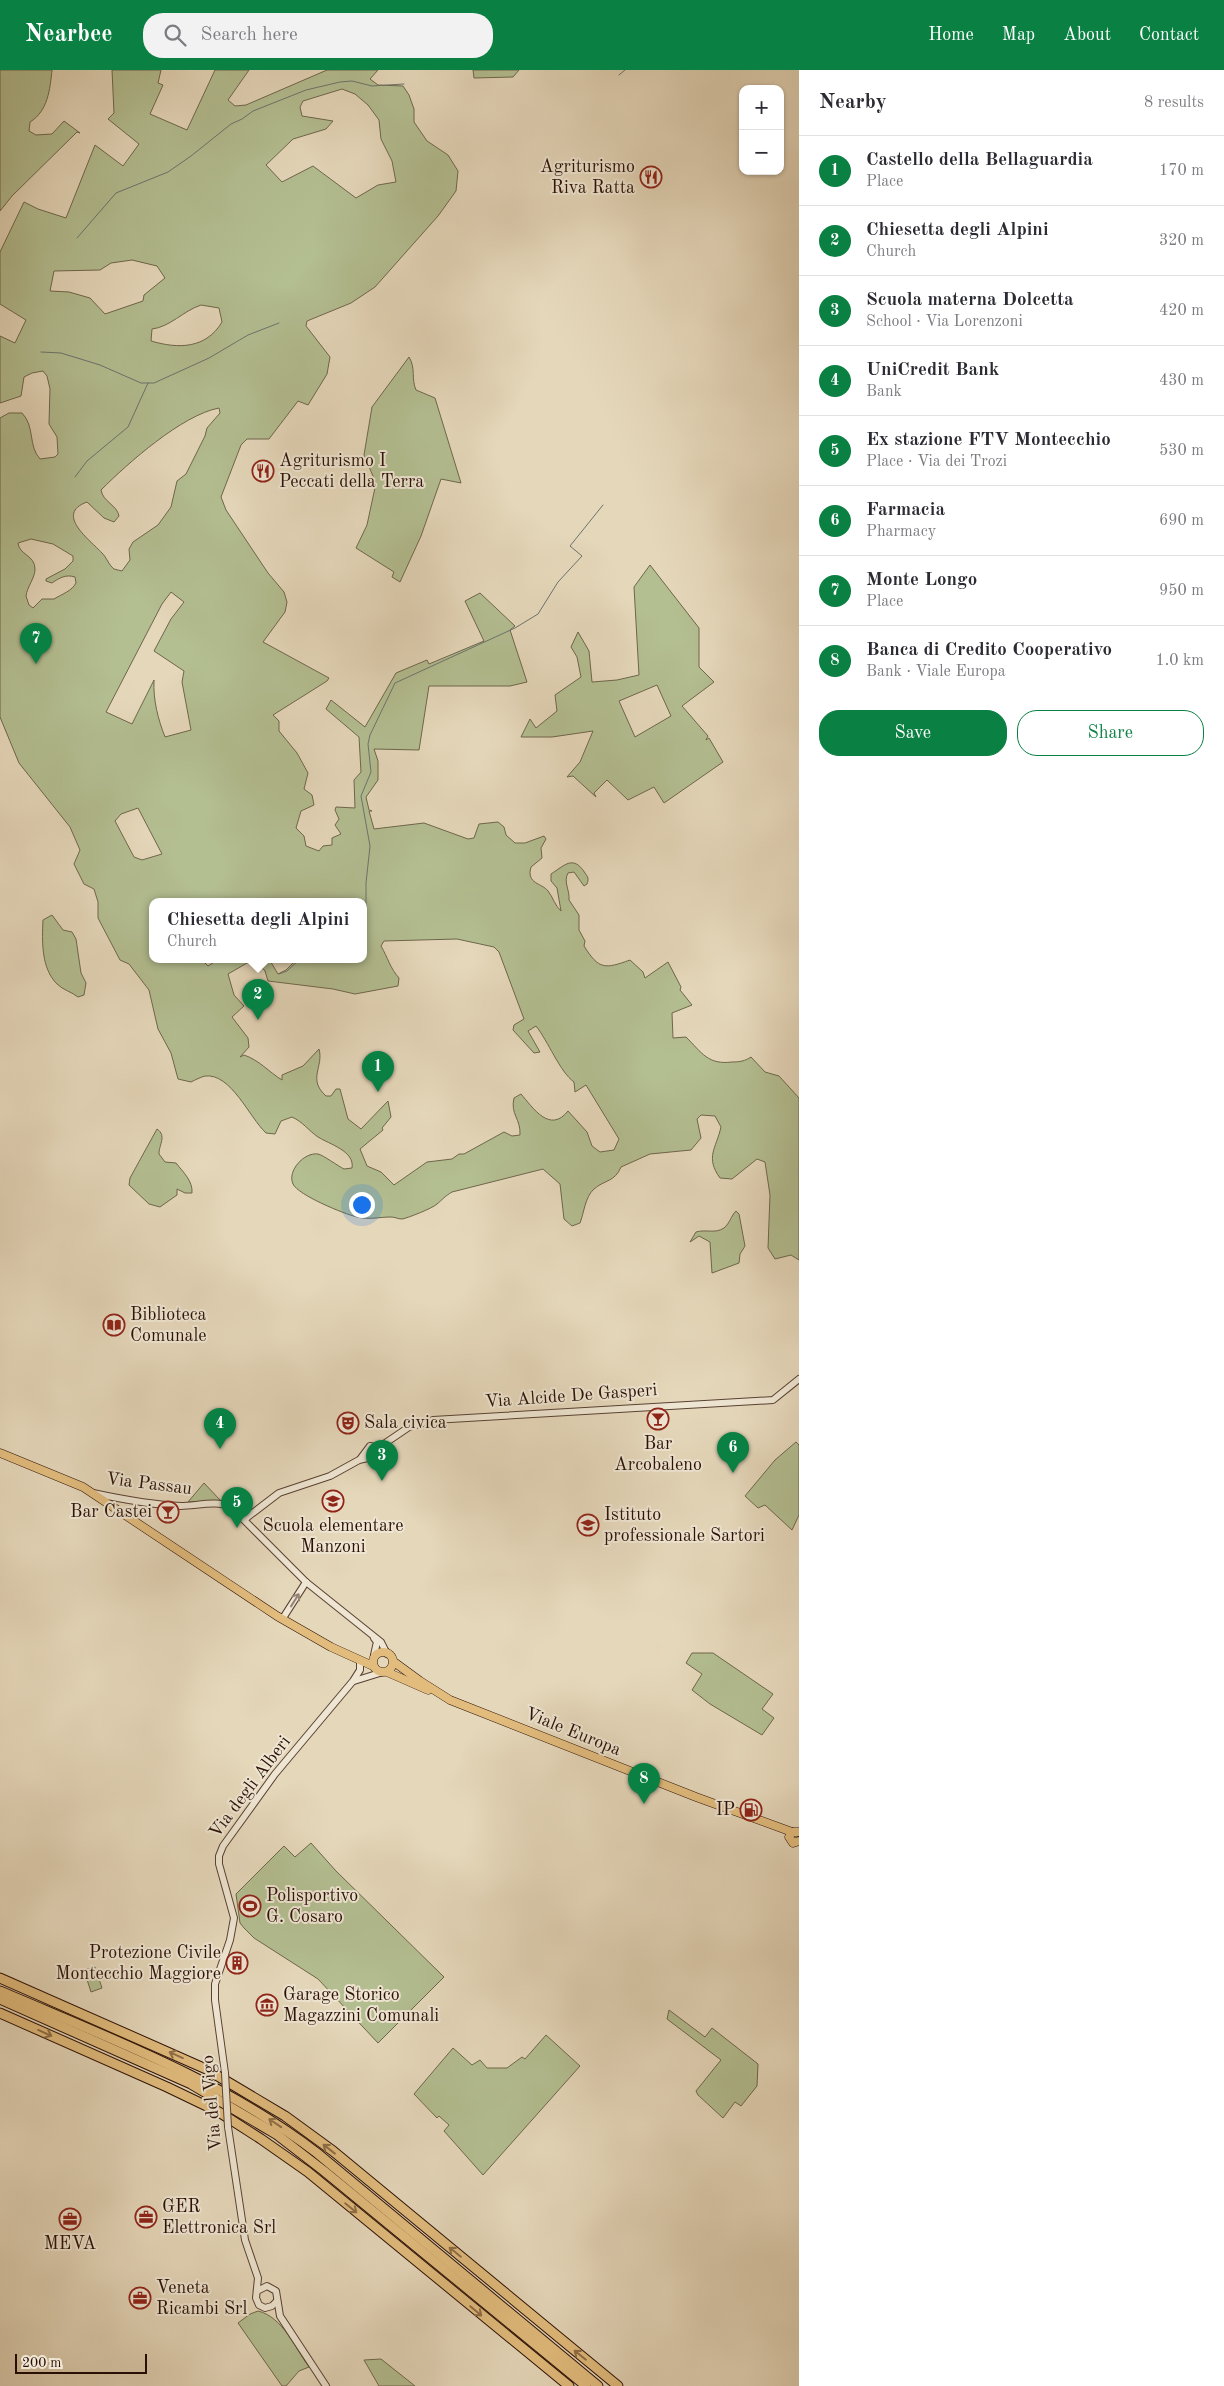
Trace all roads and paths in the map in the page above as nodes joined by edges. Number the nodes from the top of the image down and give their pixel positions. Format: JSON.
{"nodes":[{"id":1,"x":799,"y":1379,"type":"edge"},
{"id":2,"x":0,"y":1454,"type":"edge"},
{"id":3,"x":91,"y":1492,"type":"junction"},
{"id":4,"x":245,"y":1519,"type":"junction"},
{"id":5,"x":306,"y":1582,"type":"junction"},
{"id":6,"x":255,"y":1602,"type":"junction"},
{"id":7,"x":283,"y":1618,"type":"junction"},
{"id":8,"x":306,"y":1632,"type":"junction"},
{"id":9,"x":371,"y":1635,"type":"junction"},
{"id":10,"x":387,"y":1654,"type":"junction"},
{"id":11,"x":374,"y":1656,"type":"junction"},
{"id":12,"x":358,"y":1659,"type":"junction"},
{"id":13,"x":394,"y":1662,"type":"junction"},
{"id":14,"x":374,"y":1666,"type":"junction"},
{"id":15,"x":385,"y":1672,"type":"junction"},
{"id":16,"x":368,"y":1676,"type":"junction"},
{"id":17,"x":353,"y":1681,"type":"junction"},
{"id":18,"x":439,"y":1694,"type":"junction"},
{"id":19,"x":793,"y":1834,"type":"edge"},
{"id":20,"x":799,"y":1842,"type":"edge"},
{"id":21,"x":234,"y":1927,"type":"joint"},
{"id":22,"x":0,"y":1978,"type":"edge"},
{"id":23,"x":0,"y":1991,"type":"edge"},
{"id":24,"x":0,"y":1999,"type":"edge"},
{"id":25,"x":0,"y":2013,"type":"edge"},
{"id":26,"x":258,"y":2278,"type":"junction"},
{"id":27,"x":271,"y":2286,"type":"junction"},
{"id":28,"x":257,"y":2291,"type":"junction"},
{"id":29,"x":277,"y":2301,"type":"junction"},
{"id":30,"x":265,"y":2308,"type":"junction"},
{"id":31,"x":280,"y":2316,"type":"junction"},
{"id":32,"x":326,"y":2386,"type":"edge"},
{"id":33,"x":569,"y":2386,"type":"edge"},
{"id":34,"x":586,"y":2386,"type":"edge"},
{"id":35,"x":598,"y":2386,"type":"edge"},
{"id":36,"x":618,"y":2386,"type":"edge"}],
"edges":[{"from":1,"to":4,"type":"street","name":"Via Alcide De Gasperi"},
{"from":2,"to":3,"type":"main road","name":"Viale Europa"},
{"from":3,"to":4,"type":"street","name":"Via Passau"},
{"from":3,"to":6,"type":"main road","name":"Viale Europa"},
{"from":4,"to":5,"type":"street","name":"Via Passau"},
{"from":7,"to":5,"type":"street","one_way":true},
{"from":5,"to":9,"type":"street","name":"Via Passau"},
{"from":6,"to":7,"type":"main road","name":"Viale Europa"},
{"from":6,"to":8,"type":"main road","name":"Viale Europa"},
{"from":7,"to":8,"type":"main road","name":"Viale Europa"},
{"from":8,"to":12,"type":"main road","name":"Viale Europa"},
{"from":9,"to":10,"type":"street","name":"Via Passau"},
{"from":9,"to":11,"type":"street"},
{"from":10,"to":11,"type":"main road"},
{"from":10,"to":13,"type":"main road","name":"Viale Europa"},
{"from":11,"to":12,"type":"main road"},
{"from":11,"to":14,"type":"main road"},
{"from":12,"to":14,"type":"main road","name":"Viale Europa"},
{"from":12,"to":17,"type":"street","name":"Via degli Alberi"},
{"from":13,"to":15,"type":"main road"},
{"from":13,"to":18,"type":"main road","name":"Viale Europa"},
{"from":14,"to":15,"type":"main road","name":"Viale Europa"},
{"from":14,"to":16,"type":"street"},
{"from":15,"to":16,"type":"street"},
{"from":15,"to":18,"type":"main road","name":"Viale Europa"},
{"from":16,"to":17,"type":"street"},
{"from":17,"to":21,"type":"street","name":"Via degli Alberi"},
{"from":18,"to":19,"type":"main road","name":"Viale Europa"},
{"from":19,"to":20,"type":"main road"},
{"from":21,"to":26,"type":"street","name":"Via del Vigo","bridge":true},
{"from":36,"to":22,"type":"highway","one_way":true},
{"from":35,"to":23,"type":"highway","one_way":true},
{"from":24,"to":34,"type":"highway"},
{"from":25,"to":33,"type":"highway","one_way":true},
{"from":26,"to":27,"type":"street"},
{"from":26,"to":28,"type":"street","name":"Via del Vigo"},
{"from":27,"to":28,"type":"street"},
{"from":27,"to":29,"type":"street"},
{"from":28,"to":30,"type":"street"},
{"from":29,"to":30,"type":"street"},
{"from":29,"to":31,"type":"street"},
{"from":30,"to":31,"type":"street"},
{"from":31,"to":32,"type":"street"}]}
